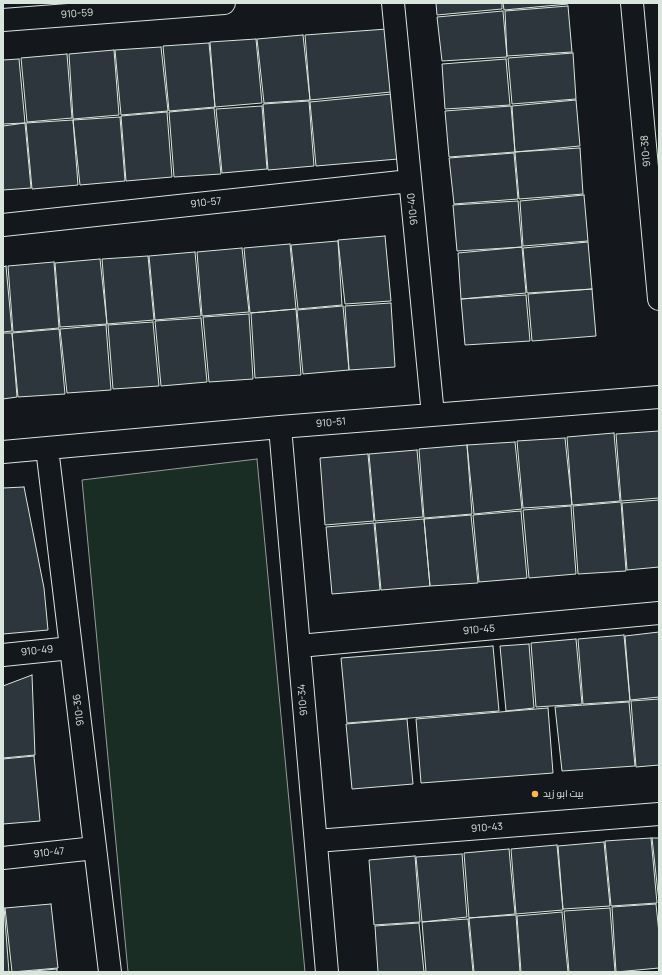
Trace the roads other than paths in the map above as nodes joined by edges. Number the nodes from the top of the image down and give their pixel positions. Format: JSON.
{"nodes":[{"id":1,"x":224,"y":3,"type":"edge"},
{"id":2,"x":393,"y":3,"type":"edge"},
{"id":3,"x":632,"y":3,"type":"edge"},
{"id":4,"x":3,"y":20,"type":"edge"},
{"id":5,"x":653,"y":172,"type":"edge"},
{"id":6,"x":410,"y":181,"type":"junction"},
{"id":7,"x":3,"y":225,"type":"edge"},
{"id":8,"x":659,"y":299,"type":"edge"},
{"id":9,"x":659,"y":396,"type":"edge"},
{"id":10,"x":433,"y":415,"type":"junction"},
{"id":11,"x":280,"y":427,"type":"junction"},
{"id":12,"x":47,"y":448,"type":"junction"},
{"id":13,"x":3,"y":452,"type":"edge"},
{"id":14,"x":659,"y":613,"type":"edge"},
{"id":15,"x":299,"y":646,"type":"junction"},
{"id":16,"x":71,"y":648,"type":"junction"},
{"id":17,"x":3,"y":655,"type":"edge"},
{"id":18,"x":659,"y":814,"type":"edge"},
{"id":19,"x":316,"y":841,"type":"junction"},
{"id":20,"x":95,"y":848,"type":"junction"},
{"id":21,"x":3,"y":858,"type":"edge"},
{"id":22,"x":110,"y":972,"type":"edge"},
{"id":23,"x":327,"y":972,"type":"edge"}],
"edges":[{"from":1,"to":4,"type":"street","name":"910-59"},
{"from":2,"to":6,"type":"street","name":"910-40"},
{"from":3,"to":5,"type":"street","name":"910-38"},
{"from":5,"to":8,"type":"street","name":"910-38"},
{"from":6,"to":7,"type":"street","name":"910-57"},
{"from":6,"to":10,"type":"street","name":"910-40"},
{"from":9,"to":10,"type":"street","name":"910-51"},
{"from":10,"to":11,"type":"street","name":"910-51"},
{"from":11,"to":12,"type":"street","name":"910-51"},
{"from":11,"to":15,"type":"street","name":"910-34"},
{"from":12,"to":13,"type":"street","name":"910-51"},
{"from":12,"to":16,"type":"street","name":"910-36"},
{"from":14,"to":15,"type":"street","name":"910-45"},
{"from":15,"to":19,"type":"street","name":"910-34"},
{"from":16,"to":17,"type":"street","name":"910-49"},
{"from":16,"to":20,"type":"street","name":"910-36"},
{"from":18,"to":19,"type":"street","name":"910-43"},
{"from":19,"to":23,"type":"street","name":"910-34"},
{"from":20,"to":21,"type":"street","name":"910-47"},
{"from":20,"to":22,"type":"street","name":"910-36"}]}
